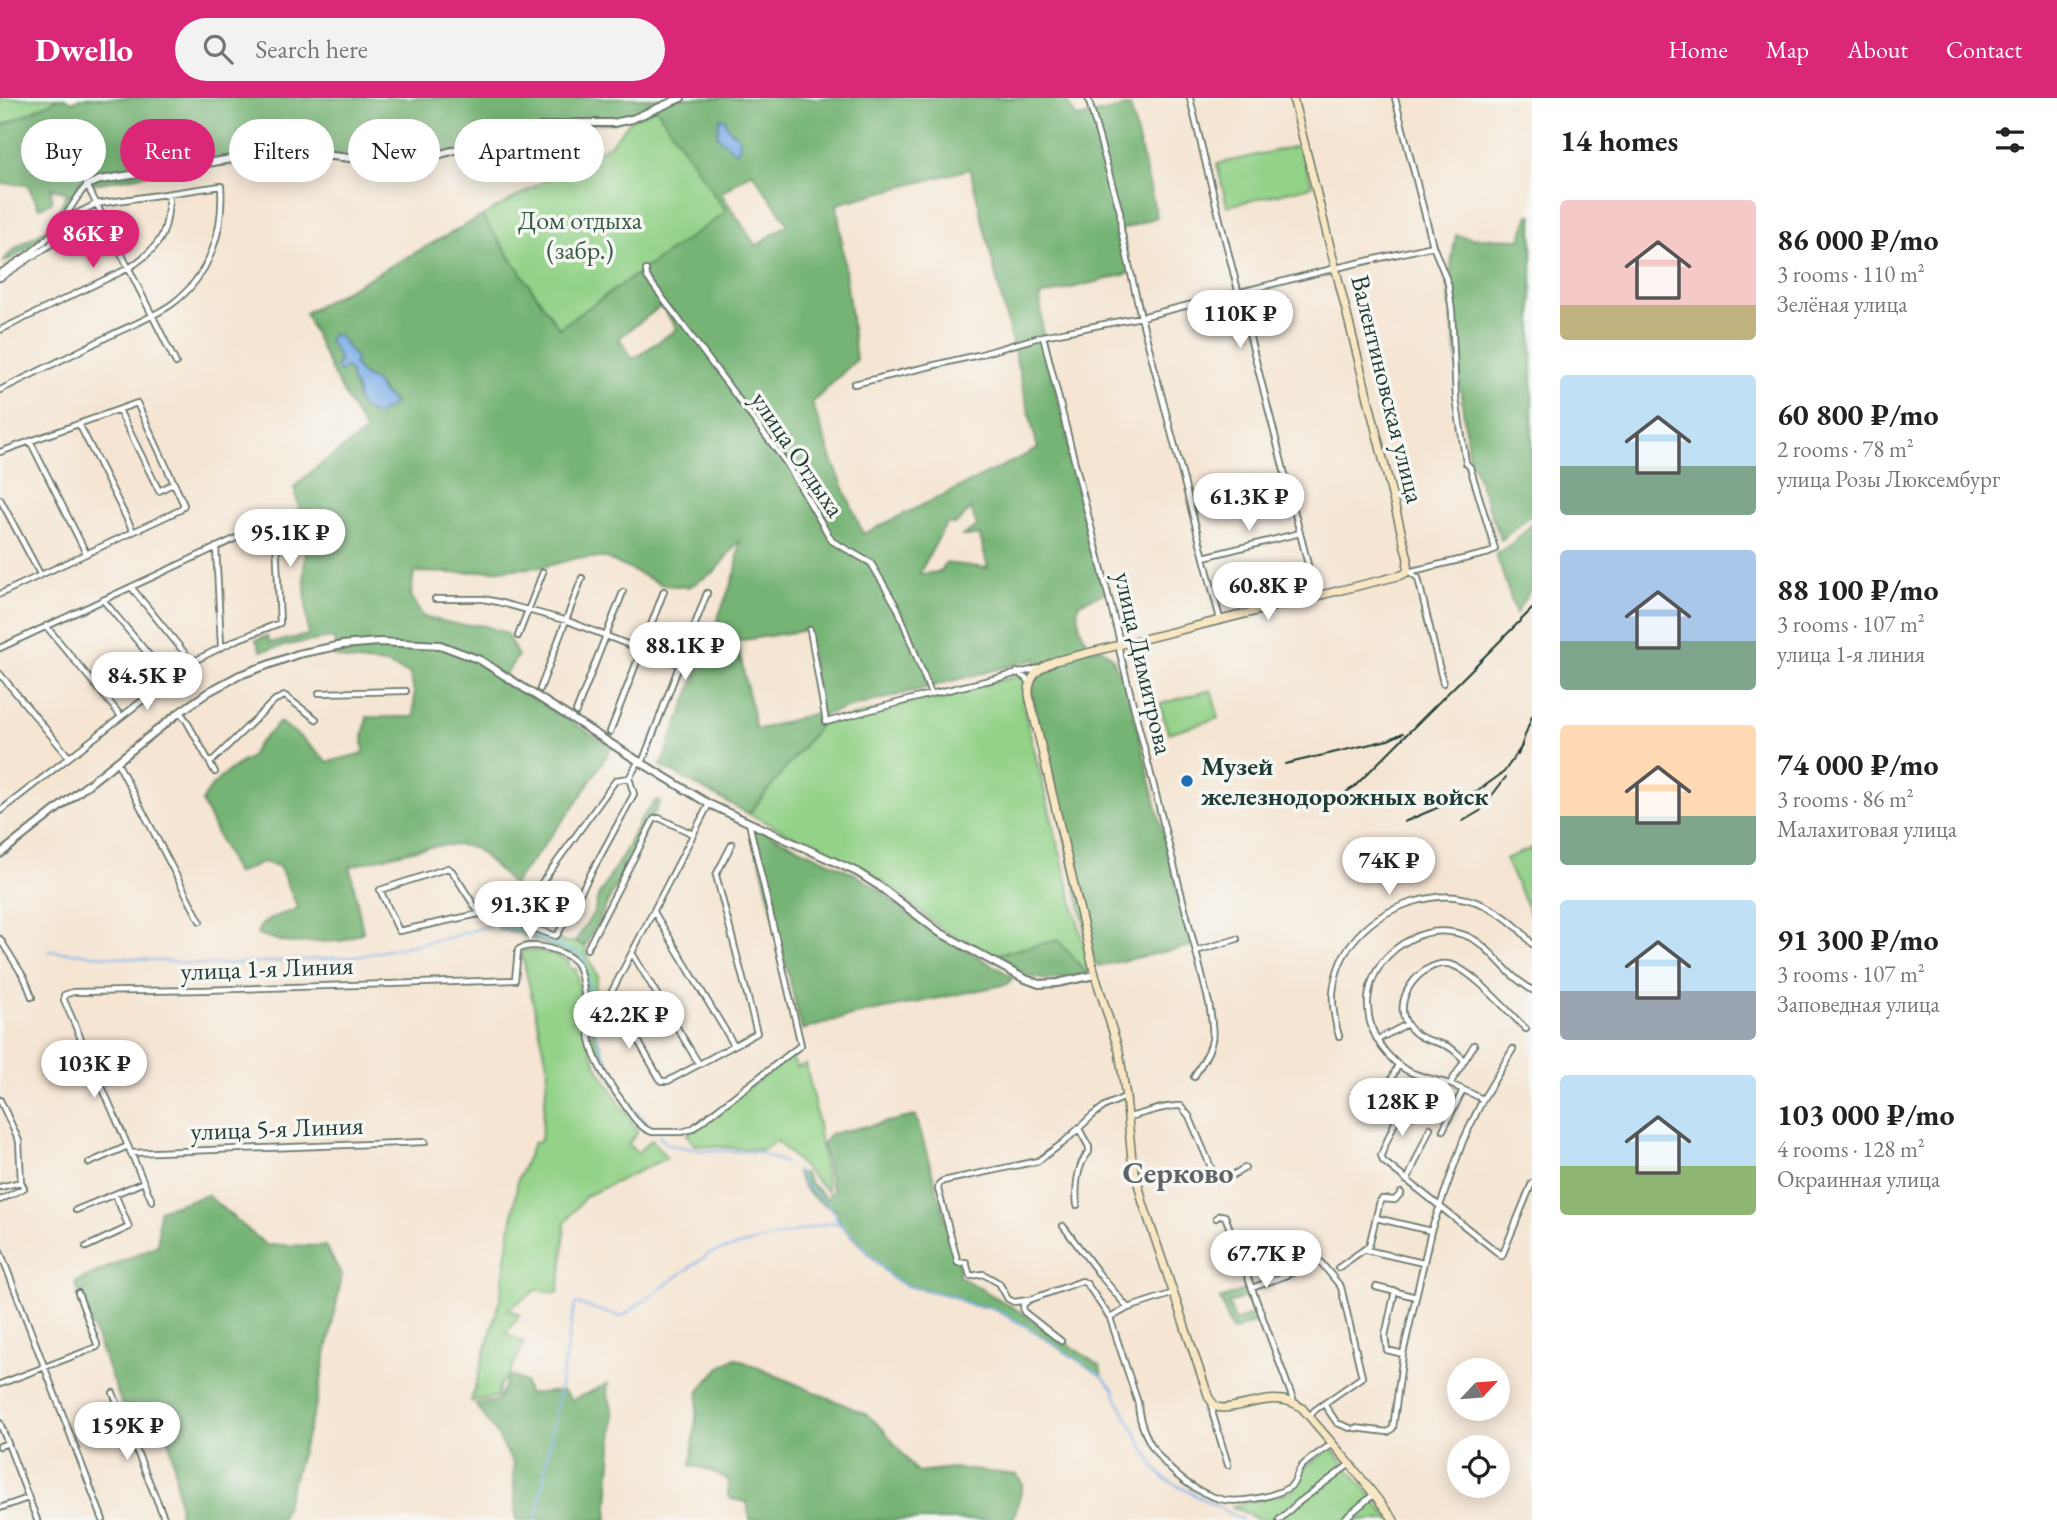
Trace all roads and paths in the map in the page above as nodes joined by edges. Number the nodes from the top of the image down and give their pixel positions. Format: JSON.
{"nodes":[{"id":1,"x":681,"y":98,"type":"edge"},
{"id":2,"x":1088,"y":98,"type":"edge"},
{"id":3,"x":1190,"y":98,"type":"edge"},
{"id":4,"x":1293,"y":98,"type":"edge"},
{"id":5,"x":1395,"y":98,"type":"edge"},
{"id":6,"x":87,"y":185,"type":"junction"},
{"id":7,"x":169,"y":194,"type":"junction"},
{"id":8,"x":96,"y":204,"type":"junction"},
{"id":9,"x":1433,"y":246,"type":"junction"},
{"id":10,"x":129,"y":268,"type":"junction"},
{"id":11,"x":1336,"y":268,"type":"junction"},
{"id":12,"x":646,"y":270,"type":"dead end"},
{"id":13,"x":0,"y":275,"type":"edge"},
{"id":14,"x":1238,"y":293,"type":"junction"},
{"id":15,"x":153,"y":315,"type":"junction"},
{"id":16,"x":1141,"y":317,"type":"junction"},
{"id":17,"x":0,"y":330,"type":"edge"},
{"id":18,"x":1043,"y":336,"type":"junction"},
{"id":19,"x":176,"y":363,"type":"dead end"},
{"id":20,"x":854,"y":384,"type":"dead end"},
{"id":21,"x":0,"y":390,"type":"edge"},
{"id":22,"x":119,"y":410,"type":"junction"},
{"id":23,"x":79,"y":424,"type":"junction"},
{"id":24,"x":30,"y":441,"type":"junction"},
{"id":25,"x":0,"y":452,"type":"edge"},
{"id":26,"x":174,"y":484,"type":"junction"},
{"id":27,"x":0,"y":499,"type":"edge"},
{"id":28,"x":133,"y":531,"type":"junction"},
{"id":29,"x":1300,"y":533,"type":"junction"},
{"id":30,"x":216,"y":547,"type":"junction"},
{"id":31,"x":86,"y":553,"type":"junction"},
{"id":32,"x":1204,"y":557,"type":"junction"},
{"id":33,"x":543,"y":572,"type":"dead end"},
{"id":34,"x":1407,"y":572,"type":"junction"},
{"id":35,"x":40,"y":574,"type":"junction"},
{"id":36,"x":582,"y":578,"type":"dead end"},
{"id":37,"x":131,"y":587,"type":"junction"},
{"id":38,"x":664,"y":591,"type":"dead end"},
{"id":39,"x":623,"y":592,"type":"dead end"},
{"id":40,"x":707,"y":593,"type":"dead end"},
{"id":41,"x":0,"y":594,"type":"edge"},
{"id":42,"x":1316,"y":596,"type":"junction"},
{"id":43,"x":435,"y":599,"type":"dead end"},
{"id":44,"x":103,"y":600,"type":"junction"},
{"id":45,"x":528,"y":610,"type":"junction"},
{"id":46,"x":1220,"y":619,"type":"junction"},
{"id":47,"x":568,"y":621,"type":"junction"},
{"id":48,"x":46,"y":626,"type":"junction"},
{"id":49,"x":810,"y":630,"type":"dead end"},
{"id":50,"x":518,"y":636,"type":"dead end"},
{"id":51,"x":605,"y":636,"type":"junction"},
{"id":52,"x":1118,"y":645,"type":"junction"},
{"id":53,"x":221,"y":646,"type":"junction"},
{"id":54,"x":0,"y":648,"type":"edge"},
{"id":55,"x":641,"y":651,"type":"junction"},
{"id":56,"x":192,"y":662,"type":"junction"},
{"id":57,"x":678,"y":664,"type":"junction"},
{"id":58,"x":1041,"y":668,"type":"junction"},
{"id":59,"x":1017,"y":672,"type":"junction"},
{"id":60,"x":0,"y":674,"type":"edge"},
{"id":61,"x":169,"y":679,"type":"junction"},
{"id":62,"x":1029,"y":681,"type":"junction"},
{"id":63,"x":1443,"y":683,"type":"dead end"},
{"id":64,"x":540,"y":689,"type":"dead end"},
{"id":65,"x":407,"y":691,"type":"dead end"},
{"id":66,"x":319,"y":693,"type":"dead end"},
{"id":67,"x":931,"y":694,"type":"junction"},
{"id":68,"x":180,"y":712,"type":"junction"},
{"id":69,"x":576,"y":712,"type":"dead end"},
{"id":70,"x":121,"y":716,"type":"junction"},
{"id":71,"x":316,"y":719,"type":"dead end"},
{"id":72,"x":610,"y":732,"type":"dead end"},
{"id":73,"x":69,"y":757,"type":"junction"},
{"id":74,"x":117,"y":762,"type":"junction"},
{"id":75,"x":640,"y":762,"type":"junction"},
{"id":76,"x":210,"y":763,"type":"junction"},
{"id":77,"x":215,"y":772,"type":"dead end"},
{"id":78,"x":629,"y":778,"type":"junction"},
{"id":79,"x":0,"y":803,"type":"edge"},
{"id":80,"x":709,"y":804,"type":"junction"},
{"id":81,"x":1,"y":810,"type":"edge"},
{"id":82,"x":748,"y":822,"type":"junction"},
{"id":83,"x":693,"y":834,"type":"junction"},
{"id":84,"x":732,"y":844,"type":"dead end"},
{"id":85,"x":1,"y":852,"type":"edge"},
{"id":86,"x":653,"y":911,"type":"junction"},
{"id":87,"x":479,"y":913,"type":"junction"},
{"id":88,"x":200,"y":921,"type":"dead end"},
{"id":89,"x":513,"y":921,"type":"junction"},
{"id":90,"x":0,"y":939,"type":"edge"},
{"id":91,"x":1237,"y":939,"type":"dead end"},
{"id":92,"x":1532,"y":944,"type":"edge"},
{"id":93,"x":587,"y":950,"type":"dead end"},
{"id":94,"x":1196,"y":951,"type":"junction"},
{"id":95,"x":632,"y":952,"type":"junction"},
{"id":96,"x":1095,"y":975,"type":"junction"},
{"id":97,"x":1532,"y":990,"type":"edge"},
{"id":98,"x":32,"y":997,"type":"dead end"},
{"id":99,"x":1407,"y":1024,"type":"junction"},
{"id":100,"x":1526,"y":1029,"type":"dead end"},
{"id":101,"x":1339,"y":1036,"type":"dead end"},
{"id":102,"x":1377,"y":1040,"type":"junction"},
{"id":103,"x":734,"y":1045,"type":"junction"},
{"id":104,"x":1474,"y":1045,"type":"dead end"},
{"id":105,"x":1513,"y":1049,"type":"dead end"},
{"id":106,"x":1464,"y":1060,"type":"junction"},
{"id":107,"x":699,"y":1064,"type":"junction"},
{"id":108,"x":1398,"y":1065,"type":"junction"},
{"id":109,"x":1194,"y":1077,"type":"dead end"},
{"id":110,"x":1427,"y":1078,"type":"junction"},
{"id":111,"x":1450,"y":1084,"type":"junction"},
{"id":112,"x":1463,"y":1090,"type":"junction"},
{"id":113,"x":1126,"y":1097,"type":"junction"},
{"id":114,"x":1483,"y":1099,"type":"junction"},
{"id":115,"x":0,"y":1100,"type":"edge"},
{"id":116,"x":1381,"y":1102,"type":"dead end"},
{"id":117,"x":1398,"y":1115,"type":"dead end"},
{"id":118,"x":1412,"y":1116,"type":"dead end"},
{"id":119,"x":1127,"y":1117,"type":"junction"},
{"id":120,"x":1430,"y":1128,"type":"dead end"},
{"id":121,"x":1079,"y":1129,"type":"junction"},
{"id":122,"x":1443,"y":1130,"type":"dead end"},
{"id":123,"x":425,"y":1142,"type":"dead end"},
{"id":124,"x":128,"y":1146,"type":"junction"},
{"id":125,"x":131,"y":1153,"type":"junction"},
{"id":126,"x":89,"y":1163,"type":"dead end"},
{"id":127,"x":1245,"y":1168,"type":"dead end"},
{"id":128,"x":1407,"y":1181,"type":"junction"},
{"id":129,"x":21,"y":1182,"type":"junction"},
{"id":130,"x":144,"y":1182,"type":"junction"},
{"id":131,"x":1532,"y":1183,"type":"edge"},
{"id":132,"x":0,"y":1187,"type":"edge"},
{"id":133,"x":1401,"y":1193,"type":"dead end"},
{"id":134,"x":115,"y":1194,"type":"junction"},
{"id":135,"x":0,"y":1200,"type":"edge"},
{"id":136,"x":152,"y":1201,"type":"dead end"},
{"id":137,"x":1077,"y":1205,"type":"dead end"},
{"id":138,"x":1440,"y":1205,"type":"junction"},
{"id":139,"x":76,"y":1210,"type":"dead end"},
{"id":140,"x":1216,"y":1217,"type":"dead end"},
{"id":141,"x":1376,"y":1218,"type":"junction"},
{"id":142,"x":1063,"y":1226,"type":"dead end"},
{"id":143,"x":1431,"y":1231,"type":"junction"},
{"id":144,"x":86,"y":1247,"type":"dead end"},
{"id":145,"x":1365,"y":1249,"type":"junction"},
{"id":146,"x":0,"y":1251,"type":"edge"},
{"id":147,"x":1423,"y":1263,"type":"junction"},
{"id":148,"x":1338,"y":1268,"type":"dead end"},
{"id":149,"x":1376,"y":1287,"type":"dead end"},
{"id":150,"x":1252,"y":1288,"type":"junction"},
{"id":151,"x":1395,"y":1291,"type":"junction"},
{"id":152,"x":78,"y":1293,"type":"dead end"},
{"id":153,"x":1174,"y":1293,"type":"junction"},
{"id":154,"x":1416,"y":1297,"type":"junction"},
{"id":155,"x":1029,"y":1300,"type":"junction"},
{"id":156,"x":1128,"y":1308,"type":"junction"},
{"id":157,"x":1110,"y":1318,"type":"junction"},
{"id":158,"x":1061,"y":1341,"type":"dead end"},
{"id":159,"x":1403,"y":1354,"type":"junction"},
{"id":160,"x":44,"y":1367,"type":"junction"},
{"id":161,"x":0,"y":1384,"type":"edge"},
{"id":162,"x":113,"y":1394,"type":"dead end"},
{"id":163,"x":1294,"y":1402,"type":"junction"},
{"id":164,"x":1212,"y":1404,"type":"junction"},
{"id":165,"x":1324,"y":1404,"type":"junction"},
{"id":166,"x":1310,"y":1417,"type":"junction"},
{"id":167,"x":0,"y":1423,"type":"edge"},
{"id":168,"x":8,"y":1443,"type":"junction"},
{"id":169,"x":1332,"y":1444,"type":"junction"},
{"id":170,"x":0,"y":1446,"type":"edge"},
{"id":171,"x":1350,"y":1464,"type":"junction"},
{"id":172,"x":1228,"y":1465,"type":"dead end"},
{"id":173,"x":1373,"y":1495,"type":"junction"},
{"id":174,"x":28,"y":1498,"type":"junction"},
{"id":175,"x":0,"y":1508,"type":"edge"},
{"id":176,"x":37,"y":1520,"type":"edge"},
{"id":177,"x":103,"y":1520,"type":"edge"},
{"id":178,"x":165,"y":1520,"type":"edge"},
{"id":179,"x":1279,"y":1520,"type":"edge"},
{"id":180,"x":1343,"y":1520,"type":"edge"},
{"id":181,"x":1394,"y":1520,"type":"edge"}],
"edges":[{"from":1,"to":6,"type":"street"},
{"from":2,"to":16,"type":"street"},
{"from":3,"to":14,"type":"street"},
{"from":4,"to":11,"type":"main road","name":"Валентиновская улица"},
{"from":5,"to":9,"type":"street"},
{"from":6,"to":8,"type":"street"},
{"from":6,"to":13,"type":"street"},
{"from":7,"to":8,"type":"street"},
{"from":7,"to":10,"type":"street"},
{"from":7,"to":15,"type":"street"},
{"from":8,"to":10,"type":"street"},
{"from":8,"to":13,"type":"street"},
{"from":9,"to":11,"type":"street"},
{"from":9,"to":34,"type":"street"},
{"from":10,"to":15,"type":"street"},
{"from":10,"to":17,"type":"street"},
{"from":11,"to":14,"type":"street"},
{"from":11,"to":34,"type":"main road","name":"Валентиновская улица"},
{"from":12,"to":67,"type":"street","name":"улица Отдыха"},
{"from":14,"to":16,"type":"street"},
{"from":14,"to":29,"type":"street"},
{"from":15,"to":19,"type":"street"},
{"from":15,"to":21,"type":"street"},
{"from":16,"to":18,"type":"street"},
{"from":16,"to":32,"type":"street"},
{"from":18,"to":20,"type":"street"},
{"from":18,"to":52,"type":"street","name":"улица Димитрова"},
{"from":22,"to":23,"type":"street"},
{"from":22,"to":26,"type":"street"},
{"from":22,"to":26,"type":"street"},
{"from":23,"to":24,"type":"street"},
{"from":23,"to":28,"type":"street"},
{"from":24,"to":25,"type":"street"},
{"from":24,"to":31,"type":"street"},
{"from":26,"to":28,"type":"street"},
{"from":27,"to":35,"type":"street"},
{"from":28,"to":31,"type":"street"},
{"from":29,"to":32,"type":"street"},
{"from":29,"to":42,"type":"street"},
{"from":30,"to":37,"type":"street"},
{"from":30,"to":53,"type":"street"},
{"from":30,"to":53,"type":"street"},
{"from":31,"to":35,"type":"street"},
{"from":32,"to":46,"type":"street"},
{"from":33,"to":45,"type":"street"},
{"from":34,"to":42,"type":"main road"},
{"from":34,"to":63,"type":"street","name":"Валентиновская улица"},
{"from":35,"to":41,"type":"street"},
{"from":36,"to":47,"type":"street"},
{"from":37,"to":44,"type":"street"},
{"from":37,"to":56,"type":"street"},
{"from":38,"to":55,"type":"street"},
{"from":39,"to":51,"type":"street"},
{"from":40,"to":57,"type":"street"},
{"from":42,"to":46,"type":"main road"},
{"from":43,"to":45,"type":"street"},
{"from":44,"to":48,"type":"street"},
{"from":44,"to":61,"type":"street"},
{"from":45,"to":47,"type":"street"},
{"from":45,"to":50,"type":"street"},
{"from":46,"to":52,"type":"main road"},
{"from":47,"to":51,"type":"street"},
{"from":47,"to":64,"type":"street"},
{"from":48,"to":54,"type":"street"},
{"from":48,"to":70,"type":"street"},
{"from":49,"to":67,"type":"street"},
{"from":51,"to":55,"type":"street"},
{"from":51,"to":69,"type":"street"},
{"from":52,"to":58,"type":"main road"},
{"from":52,"to":94,"type":"street","name":"улица Димитрова"},
{"from":53,"to":56,"type":"street"},
{"from":55,"to":57,"type":"street"},
{"from":55,"to":72,"type":"street"},
{"from":56,"to":61,"type":"street"},
{"from":57,"to":75,"type":"street"},
{"from":58,"to":59,"type":"street"},
{"from":58,"to":62,"type":"main road"},
{"from":59,"to":62,"type":"street"},
{"from":59,"to":67,"type":"street"},
{"from":60,"to":73,"type":"street"},
{"from":61,"to":70,"type":"street"},
{"from":62,"to":96,"type":"main road"},
{"from":65,"to":66,"type":"street"},
{"from":68,"to":74,"type":"street"},
{"from":68,"to":75,"type":"street"},
{"from":68,"to":76,"type":"street"},
{"from":70,"to":73,"type":"street"},
{"from":71,"to":76,"type":"street"},
{"from":73,"to":81,"type":"street"},
{"from":74,"to":85,"type":"street"},
{"from":74,"to":88,"type":"street"},
{"from":75,"to":78,"type":"street"},
{"from":75,"to":80,"type":"street"},
{"from":76,"to":77,"type":"street"},
{"from":78,"to":89,"type":"street"},
{"from":78,"to":89,"type":"street"},
{"from":79,"to":81,"type":"street"},
{"from":80,"to":82,"type":"street"},
{"from":80,"to":83,"type":"street"},
{"from":82,"to":96,"type":"street"},
{"from":82,"to":124,"type":"street","name":"улица 1-я Линия"},
{"from":83,"to":86,"type":"street"},
{"from":83,"to":93,"type":"street"},
{"from":84,"to":103,"type":"street"},
{"from":86,"to":95,"type":"street"},
{"from":86,"to":103,"type":"street"},
{"from":87,"to":87,"type":"street"},
{"from":87,"to":89,"type":"street"},
{"from":90,"to":98,"type":"street"},
{"from":91,"to":94,"type":"street"},
{"from":92,"to":101,"type":"street"},
{"from":94,"to":109,"type":"street","name":"улица Димитрова"},
{"from":95,"to":107,"type":"street"},
{"from":95,"to":107,"type":"street"},
{"from":96,"to":113,"type":"main road"},
{"from":97,"to":102,"type":"street"},
{"from":99,"to":100,"type":"street"},
{"from":99,"to":102,"type":"street"},
{"from":99,"to":106,"type":"street"},
{"from":102,"to":108,"type":"street"},
{"from":103,"to":107,"type":"street"},
{"from":104,"to":106,"type":"street"},
{"from":105,"to":114,"type":"street"},
{"from":106,"to":111,"type":"street"},
{"from":108,"to":110,"type":"street"},
{"from":108,"to":116,"type":"street"},
{"from":110,"to":111,"type":"street"},
{"from":110,"to":118,"type":"street"},
{"from":111,"to":112,"type":"street"},
{"from":112,"to":114,"type":"street"},
{"from":112,"to":122,"type":"street"},
{"from":113,"to":119,"type":"main road"},
{"from":113,"to":121,"type":"street"},
{"from":114,"to":138,"type":"street"},
{"from":115,"to":129,"type":"street"},
{"from":117,"to":128,"type":"street"},
{"from":119,"to":127,"type":"street"},
{"from":119,"to":153,"type":"main road"},
{"from":120,"to":128,"type":"street"},
{"from":121,"to":137,"type":"street"},
{"from":121,"to":155,"type":"street"},
{"from":123,"to":125,"type":"street","name":"улица 5-я Линия"},
{"from":124,"to":125,"type":"street"},
{"from":124,"to":126,"type":"street"},
{"from":125,"to":130,"type":"street"},
{"from":128,"to":138,"type":"street"},
{"from":129,"to":132,"type":"street"},
{"from":129,"to":135,"type":"street"},
{"from":130,"to":134,"type":"street"},
{"from":130,"to":136,"type":"street"},
{"from":131,"to":138,"type":"street"},
{"from":133,"to":141,"type":"street"},
{"from":134,"to":139,"type":"street"},
{"from":134,"to":144,"type":"street"},
{"from":138,"to":143,"type":"street"},
{"from":140,"to":150,"type":"street"},
{"from":141,"to":143,"type":"street"},
{"from":141,"to":145,"type":"street"},
{"from":142,"to":156,"type":"street"},
{"from":143,"to":147,"type":"street"},
{"from":145,"to":147,"type":"street"},
{"from":145,"to":148,"type":"street"},
{"from":146,"to":160,"type":"street"},
{"from":147,"to":154,"type":"street"},
{"from":149,"to":151,"type":"street"},
{"from":150,"to":163,"type":"street"},
{"from":150,"to":165,"type":"street"},
{"from":151,"to":154,"type":"street"},
{"from":151,"to":159,"type":"street"},
{"from":152,"to":160,"type":"street"},
{"from":153,"to":156,"type":"street"},
{"from":153,"to":164,"type":"main road"},
{"from":154,"to":159,"type":"street"},
{"from":155,"to":157,"type":"street"},
{"from":155,"to":158,"type":"street"},
{"from":156,"to":157,"type":"street"},
{"from":157,"to":169,"type":"street"},
{"from":159,"to":165,"type":"street"},
{"from":160,"to":161,"type":"street"},
{"from":160,"to":177,"type":"street"},
{"from":162,"to":178,"type":"street"},
{"from":163,"to":164,"type":"main road"},
{"from":163,"to":166,"type":"main road"},
{"from":164,"to":172,"type":"street"},
{"from":165,"to":166,"type":"street"},
{"from":166,"to":169,"type":"main road"},
{"from":167,"to":168,"type":"street"},
{"from":168,"to":170,"type":"street"},
{"from":168,"to":174,"type":"street"},
{"from":169,"to":171,"type":"main road"},
{"from":171,"to":173,"type":"main road"},
{"from":171,"to":179,"type":"street"},
{"from":173,"to":180,"type":"street"},
{"from":173,"to":181,"type":"main road"},
{"from":174,"to":175,"type":"street"},
{"from":174,"to":176,"type":"street"}]}
